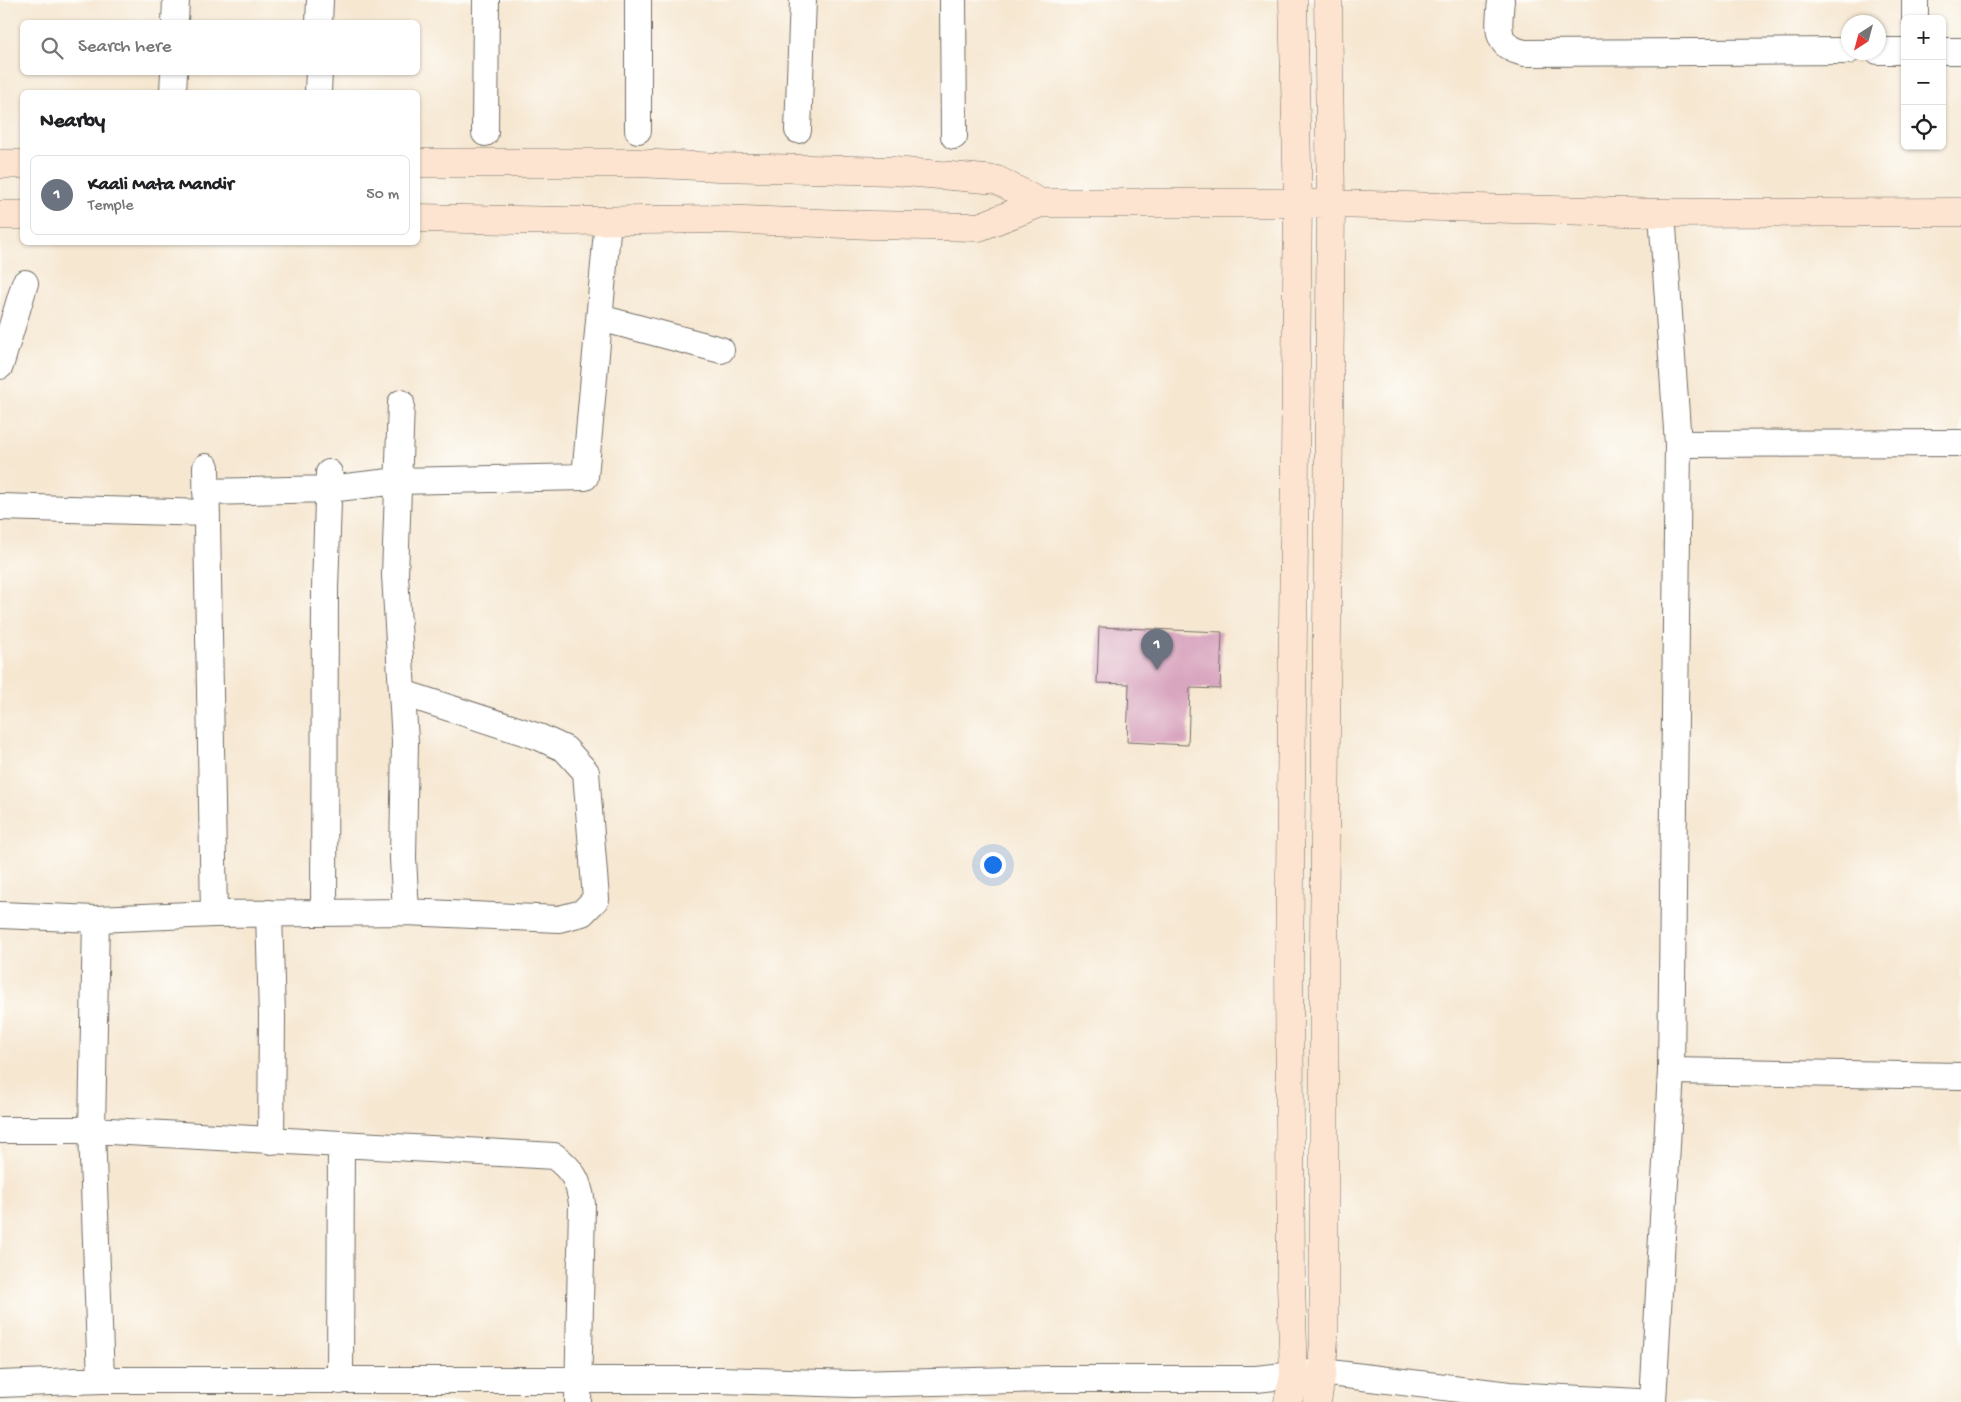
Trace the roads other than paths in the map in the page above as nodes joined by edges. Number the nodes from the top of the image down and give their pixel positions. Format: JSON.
{"nodes":[{"id":1,"x":176,"y":0,"type":"edge"},
{"id":2,"x":320,"y":0,"type":"edge"},
{"id":3,"x":486,"y":0,"type":"edge"},
{"id":4,"x":638,"y":0,"type":"edge"},
{"id":5,"x":803,"y":0,"type":"edge"},
{"id":6,"x":953,"y":0,"type":"edge"},
{"id":7,"x":1294,"y":0,"type":"edge"},
{"id":8,"x":1328,"y":0,"type":"edge"},
{"id":9,"x":1501,"y":0,"type":"edge"},
{"id":10,"x":1915,"y":0,"type":"edge"},
{"id":11,"x":1915,"y":15,"type":"edge"},
{"id":12,"x":175,"y":20,"type":"edge"},
{"id":13,"x":320,"y":20,"type":"edge"},
{"id":14,"x":1961,"y":50,"type":"edge"},
{"id":15,"x":1841,"y":51,"type":"edge"},
{"id":16,"x":1886,"y":51,"type":"edge"},
{"id":17,"x":1901,"y":51,"type":"edge"},
{"id":18,"x":1946,"y":51,"type":"edge"},
{"id":19,"x":174,"y":75,"type":"edge"},
{"id":20,"x":319,"y":75,"type":"edge"},
{"id":21,"x":173,"y":90,"type":"edge"},
{"id":22,"x":318,"y":90,"type":"edge"},
{"id":23,"x":638,"y":130,"type":"dead end"},
{"id":24,"x":798,"y":130,"type":"dead end"},
{"id":25,"x":485,"y":134,"type":"dead end"},
{"id":26,"x":954,"y":136,"type":"dead end"},
{"id":27,"x":420,"y":162,"type":"edge"},
{"id":28,"x":0,"y":164,"type":"edge"},
{"id":29,"x":20,"y":164,"type":"edge"},
{"id":30,"x":1298,"y":202,"type":"junction"},
{"id":31,"x":1041,"y":203,"type":"junction"},
{"id":32,"x":1331,"y":203,"type":"junction"},
{"id":33,"x":1961,"y":212,"type":"edge"},
{"id":34,"x":1662,"y":213,"type":"junction"},
{"id":35,"x":0,"y":215,"type":"edge"},
{"id":36,"x":20,"y":215,"type":"edge"},
{"id":37,"x":420,"y":218,"type":"edge"},
{"id":38,"x":608,"y":220,"type":"junction"},
{"id":39,"x":25,"y":283,"type":"dead end"},
{"id":40,"x":600,"y":318,"type":"junction"},
{"id":41,"x":721,"y":350,"type":"dead end"},
{"id":42,"x":0,"y":366,"type":"edge"},
{"id":43,"x":401,"y":403,"type":"dead end"},
{"id":44,"x":1961,"y":443,"type":"edge"},
{"id":45,"x":1678,"y":444,"type":"junction"},
{"id":46,"x":206,"y":466,"type":"dead end"},
{"id":47,"x":329,"y":480,"type":"junction"},
{"id":48,"x":398,"y":481,"type":"junction"},
{"id":49,"x":206,"y":503,"type":"junction"},
{"id":50,"x":0,"y":507,"type":"edge"},
{"id":51,"x":403,"y":693,"type":"junction"},
{"id":52,"x":324,"y":912,"type":"junction"},
{"id":53,"x":406,"y":912,"type":"junction"},
{"id":54,"x":269,"y":913,"type":"junction"},
{"id":55,"x":214,"y":914,"type":"junction"},
{"id":56,"x":0,"y":915,"type":"edge"},
{"id":57,"x":96,"y":918,"type":"junction"},
{"id":58,"x":1671,"y":1072,"type":"junction"},
{"id":59,"x":1961,"y":1076,"type":"edge"},
{"id":60,"x":0,"y":1130,"type":"edge"},
{"id":61,"x":92,"y":1130,"type":"junction"},
{"id":62,"x":271,"y":1140,"type":"junction"},
{"id":63,"x":341,"y":1144,"type":"junction"},
{"id":64,"x":1322,"y":1372,"type":"junction"},
{"id":65,"x":1294,"y":1376,"type":"junction"},
{"id":66,"x":101,"y":1380,"type":"junction"},
{"id":67,"x":340,"y":1381,"type":"junction"},
{"id":68,"x":0,"y":1384,"type":"edge"},
{"id":69,"x":579,"y":1392,"type":"edge"},
{"id":70,"x":1508,"y":1398,"type":"edge"},
{"id":71,"x":1288,"y":1402,"type":"edge"},
{"id":72,"x":1317,"y":1402,"type":"edge"},
{"id":73,"x":1638,"y":1402,"type":"edge"},
{"id":74,"x":1652,"y":1402,"type":"edge"}],
"edges":[{"from":1,"to":12,"type":"street"},
{"from":2,"to":13,"type":"street"},
{"from":3,"to":25,"type":"street"},
{"from":4,"to":23,"type":"street"},
{"from":5,"to":24,"type":"street"},
{"from":6,"to":26,"type":"street"},
{"from":7,"to":30,"type":"street"},
{"from":8,"to":32,"type":"street"},
{"from":9,"to":15,"type":"street"},
{"from":10,"to":11,"type":"street"},
{"from":14,"to":18,"type":"street"},
{"from":16,"to":17,"type":"street"},
{"from":19,"to":21,"type":"street"},
{"from":20,"to":22,"type":"street"},
{"from":27,"to":31,"type":"street"},
{"from":28,"to":29,"type":"street"},
{"from":30,"to":31,"type":"street"},
{"from":30,"to":32,"type":"street"},
{"from":30,"to":65,"type":"street"},
{"from":31,"to":38,"type":"street"},
{"from":32,"to":34,"type":"street"},
{"from":32,"to":64,"type":"street"},
{"from":33,"to":34,"type":"street"},
{"from":34,"to":45,"type":"street"},
{"from":35,"to":36,"type":"street"},
{"from":37,"to":38,"type":"street"},
{"from":38,"to":40,"type":"street"},
{"from":39,"to":42,"type":"street"},
{"from":40,"to":41,"type":"street"},
{"from":40,"to":48,"type":"street"},
{"from":43,"to":48,"type":"street"},
{"from":44,"to":45,"type":"street"},
{"from":45,"to":58,"type":"street"},
{"from":46,"to":49,"type":"street"},
{"from":47,"to":48,"type":"street"},
{"from":47,"to":49,"type":"street"},
{"from":47,"to":52,"type":"street"},
{"from":48,"to":51,"type":"street"},
{"from":49,"to":50,"type":"street"},
{"from":49,"to":55,"type":"street"},
{"from":51,"to":53,"type":"street"},
{"from":51,"to":53,"type":"street"},
{"from":52,"to":53,"type":"street"},
{"from":52,"to":54,"type":"street"},
{"from":54,"to":55,"type":"street"},
{"from":54,"to":62,"type":"street"},
{"from":55,"to":57,"type":"street"},
{"from":56,"to":57,"type":"street"},
{"from":57,"to":61,"type":"street"},
{"from":58,"to":59,"type":"street"},
{"from":58,"to":74,"type":"street"},
{"from":60,"to":61,"type":"street"},
{"from":61,"to":62,"type":"street"},
{"from":61,"to":66,"type":"street"},
{"from":62,"to":63,"type":"street"},
{"from":63,"to":67,"type":"street"},
{"from":63,"to":69,"type":"street"},
{"from":64,"to":65,"type":"street"},
{"from":64,"to":70,"type":"street"},
{"from":64,"to":72,"type":"street"},
{"from":65,"to":69,"type":"street"},
{"from":65,"to":71,"type":"street"},
{"from":66,"to":67,"type":"street"},
{"from":66,"to":68,"type":"street"},
{"from":67,"to":69,"type":"street"},
{"from":70,"to":73,"type":"street"}]}
